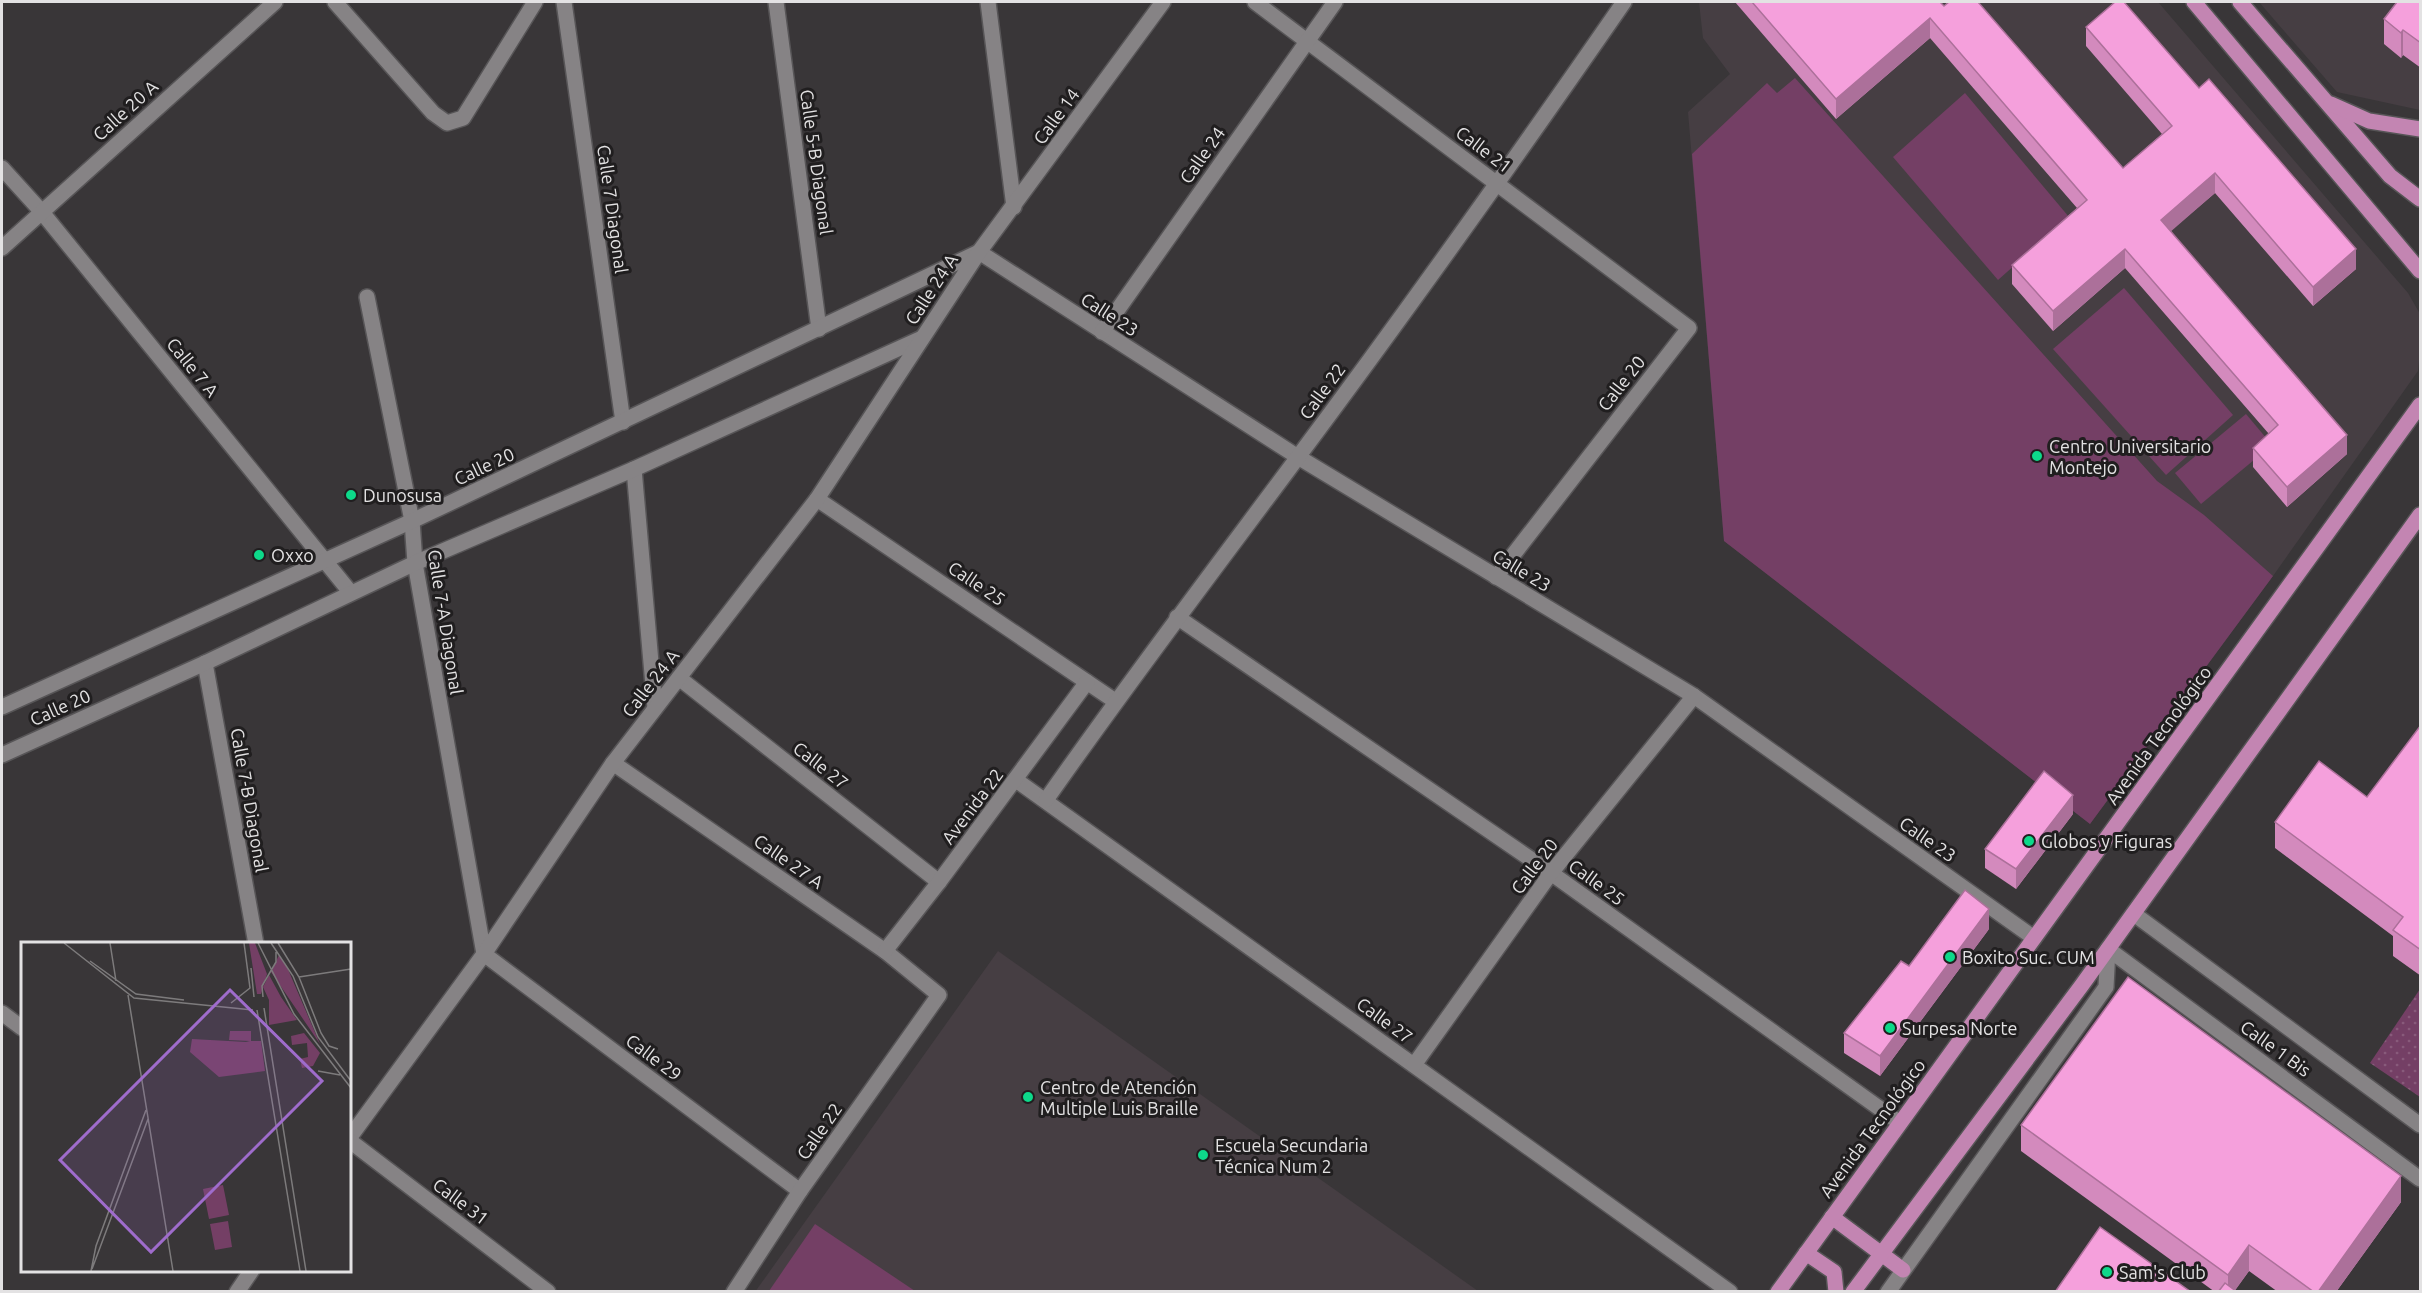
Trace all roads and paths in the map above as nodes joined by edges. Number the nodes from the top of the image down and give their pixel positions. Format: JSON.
{"nodes":[{"id":1,"x":275,"y":2,"type":"edge"},
{"id":2,"x":335,"y":2,"type":"edge"},
{"id":3,"x":535,"y":2,"type":"edge"},
{"id":4,"x":564,"y":2,"type":"edge"},
{"id":5,"x":776,"y":2,"type":"edge"},
{"id":6,"x":988,"y":2,"type":"edge"},
{"id":7,"x":1163,"y":2,"type":"edge"},
{"id":8,"x":1255,"y":2,"type":"edge"},
{"id":9,"x":1335,"y":2,"type":"edge"},
{"id":10,"x":1624,"y":2,"type":"edge"},
{"id":11,"x":2194,"y":2,"type":"edge"},
{"id":12,"x":2240,"y":2,"type":"edge"},
{"id":13,"x":1307,"y":39,"type":"junction"},
{"id":14,"x":2328,"y":103,"type":"junction"},
{"id":15,"x":2421,"y":129,"type":"edge"},
{"id":16,"x":2,"y":168,"type":"edge"},
{"id":17,"x":1498,"y":184,"type":"junction"},
{"id":18,"x":2421,"y":199,"type":"edge"},
{"id":19,"x":1014,"y":207,"type":"junction"},
{"id":20,"x":40,"y":211,"type":"junction"},
{"id":21,"x":2,"y":248,"type":"edge"},
{"id":22,"x":979,"y":252,"type":"junction"},
{"id":23,"x":2421,"y":271,"type":"edge"},
{"id":24,"x":368,"y":297,"type":"dead end"},
{"id":25,"x":819,"y":328,"type":"junction"},
{"id":26,"x":1689,"y":328,"type":"joint"},
{"id":27,"x":1102,"y":332,"type":"junction"},
{"id":28,"x":922,"y":338,"type":"junction"},
{"id":29,"x":2421,"y":405,"type":"edge"},
{"id":30,"x":623,"y":422,"type":"junction"},
{"id":31,"x":1298,"y":458,"type":"junction"},
{"id":32,"x":634,"y":469,"type":"junction"},
{"id":33,"x":818,"y":499,"type":"junction"},
{"id":34,"x":2421,"y":515,"type":"edge"},
{"id":35,"x":412,"y":522,"type":"junction"},
{"id":36,"x":325,"y":559,"type":"junction"},
{"id":37,"x":415,"y":563,"type":"junction"},
{"id":38,"x":1496,"y":577,"type":"junction"},
{"id":39,"x":351,"y":593,"type":"junction"},
{"id":40,"x":1177,"y":617,"type":"junction"},
{"id":41,"x":205,"y":663,"type":"junction"},
{"id":42,"x":679,"y":678,"type":"junction"},
{"id":43,"x":1088,"y":682,"type":"junction"},
{"id":44,"x":1694,"y":696,"type":"junction"},
{"id":45,"x":1115,"y":701,"type":"junction"},
{"id":46,"x":2,"y":707,"type":"edge"},
{"id":47,"x":655,"y":708,"type":"junction"},
{"id":48,"x":2,"y":754,"type":"edge"},
{"id":49,"x":613,"y":763,"type":"junction"},
{"id":50,"x":1016,"y":780,"type":"junction"},
{"id":51,"x":1046,"y":800,"type":"junction"},
{"id":52,"x":1551,"y":873,"type":"junction"},
{"id":53,"x":939,"y":882,"type":"junction"},
{"id":54,"x":2134,"y":914,"type":"junction"},
{"id":55,"x":2034,"y":938,"type":"junction"},
{"id":56,"x":256,"y":942,"type":"edge"},
{"id":57,"x":2108,"y":950,"type":"junction"},
{"id":58,"x":885,"y":951,"type":"junction"},
{"id":59,"x":484,"y":954,"type":"junction"},
{"id":60,"x":939,"y":995,"type":"joint"},
{"id":61,"x":2,"y":1013,"type":"edge"},
{"id":62,"x":21,"y":1027,"type":"edge"},
{"id":63,"x":1414,"y":1065,"type":"junction"},
{"id":64,"x":1900,"y":1123,"type":"junction"},
{"id":65,"x":2421,"y":1125,"type":"edge"},
{"id":66,"x":351,"y":1138,"type":"edge"},
{"id":67,"x":351,"y":1140,"type":"edge"},
{"id":68,"x":2421,"y":1179,"type":"edge"},
{"id":69,"x":800,"y":1191,"type":"junction"},
{"id":70,"x":1832,"y":1217,"type":"junction"},
{"id":71,"x":1806,"y":1253,"type":"junction"},
{"id":72,"x":1882,"y":1253,"type":"junction"},
{"id":73,"x":1903,"y":1270,"type":"junction"},
{"id":74,"x":251,"y":1272,"type":"edge"},
{"id":75,"x":237,"y":1292,"type":"edge"},
{"id":76,"x":548,"y":1292,"type":"edge"},
{"id":77,"x":734,"y":1292,"type":"edge"},
{"id":78,"x":1731,"y":1292,"type":"edge"},
{"id":79,"x":1778,"y":1292,"type":"edge"},
{"id":80,"x":1836,"y":1292,"type":"edge"},
{"id":81,"x":1853,"y":1292,"type":"edge"},
{"id":82,"x":1888,"y":1292,"type":"edge"}],
"edges":[{"from":1,"to":20,"type":"street","name":"Calle 20 A"},
{"from":2,"to":3,"type":"street"},
{"from":4,"to":30,"type":"street","name":"Calle 7 Diagonal"},
{"from":5,"to":25,"type":"street","name":"Calle 5-B Diagonal"},
{"from":6,"to":19,"type":"street"},
{"from":7,"to":19,"type":"street","name":"Calle 14"},
{"from":8,"to":13,"type":"street","name":"Calle 21"},
{"from":9,"to":13,"type":"street","name":"Calle 24"},
{"from":10,"to":17,"type":"street","name":"Calle 22"},
{"from":11,"to":23,"type":"main road"},
{"from":12,"to":14,"type":"main road"},
{"from":13,"to":17,"type":"street","name":"Calle 21"},
{"from":13,"to":27,"type":"street","name":"Calle 24"},
{"from":14,"to":15,"type":"main road"},
{"from":14,"to":18,"type":"main road"},
{"from":16,"to":20,"type":"street","name":"Calle 7 A"},
{"from":17,"to":26,"type":"street","name":"Calle 21"},
{"from":17,"to":31,"type":"street","name":"Calle 22"},
{"from":19,"to":22,"type":"street","name":"Calle 14"},
{"from":20,"to":21,"type":"street","name":"Calle 20 A"},
{"from":20,"to":36,"type":"street","name":"Calle 7 A"},
{"from":22,"to":25,"type":"street","name":"Calle 20"},
{"from":22,"to":27,"type":"street","name":"Calle 23"},
{"from":22,"to":28,"type":"street","name":"Calle 24 A"},
{"from":24,"to":35,"type":"street","name":"Calle 7-A Diagonal"},
{"from":25,"to":30,"type":"street","name":"Calle 20"},
{"from":26,"to":38,"type":"street","name":"Calle 20"},
{"from":27,"to":31,"type":"street","name":"Calle 23"},
{"from":28,"to":32,"type":"street","name":"Calle 20"},
{"from":28,"to":33,"type":"street","name":"Calle 24 A"},
{"from":29,"to":55,"type":"main road","name":"Avenida Tecnológico"},
{"from":30,"to":35,"type":"street","name":"Calle 20"},
{"from":31,"to":38,"type":"street","name":"Calle 23"},
{"from":31,"to":40,"type":"street","name":"Calle 22"},
{"from":32,"to":37,"type":"street","name":"Calle 20"},
{"from":32,"to":47,"type":"street"},
{"from":33,"to":42,"type":"street","name":"Calle 24 A"},
{"from":33,"to":43,"type":"street","name":"Calle 25"},
{"from":34,"to":54,"type":"main road"},
{"from":35,"to":36,"type":"street","name":"Calle 20"},
{"from":35,"to":37,"type":"street","name":"Calle 7-A Diagonal"},
{"from":36,"to":39,"type":"street","name":"Calle 7 A"},
{"from":36,"to":46,"type":"street","name":"Calle 20"},
{"from":37,"to":39,"type":"street","name":"Calle 20"},
{"from":37,"to":59,"type":"street","name":"Calle 7-A Diagonal"},
{"from":38,"to":44,"type":"street","name":"Calle 23"},
{"from":39,"to":41,"type":"street","name":"Calle 20"},
{"from":40,"to":45,"type":"street","name":"Calle 22"},
{"from":40,"to":52,"type":"street","name":"Calle 25"},
{"from":41,"to":48,"type":"street","name":"Calle 20"},
{"from":41,"to":56,"type":"street","name":"Calle 7-B Diagonal"},
{"from":42,"to":47,"type":"street","name":"Calle 24 A"},
{"from":42,"to":53,"type":"street","name":"Calle 27"},
{"from":43,"to":45,"type":"street","name":"Calle 25"},
{"from":43,"to":50,"type":"street","name":"Avenida 22"},
{"from":44,"to":52,"type":"street","name":"Calle 20"},
{"from":44,"to":55,"type":"street","name":"Calle 23"},
{"from":45,"to":51,"type":"street","name":"Calle 22"},
{"from":47,"to":49,"type":"street","name":"Calle 24 A"},
{"from":49,"to":58,"type":"street","name":"Calle 27 A"},
{"from":49,"to":59,"type":"street","name":"Calle 24 A"},
{"from":50,"to":51,"type":"street","name":"Calle 27"},
{"from":50,"to":53,"type":"street","name":"Avenida 22"},
{"from":51,"to":63,"type":"street","name":"Calle 27"},
{"from":52,"to":63,"type":"street","name":"Calle 20"},
{"from":52,"to":64,"type":"street","name":"Calle 25"},
{"from":53,"to":58,"type":"street","name":"Avenida 22"},
{"from":54,"to":57,"type":"main road"},
{"from":54,"to":65,"type":"street","name":"Calle 1 Bis"},
{"from":55,"to":64,"type":"main road","name":"Avenida Tecnológico"},
{"from":57,"to":68,"type":"street","name":"Calle 1 Bis"},
{"from":57,"to":72,"type":"main road"},
{"from":57,"to":73,"type":"street"},
{"from":58,"to":60,"type":"street","name":"Calle 27 A"},
{"from":59,"to":66,"type":"street","name":"Calle 24 A"},
{"from":59,"to":69,"type":"street","name":"Calle 29"},
{"from":60,"to":69,"type":"street","name":"Calle 22"},
{"from":61,"to":62,"type":"street"},
{"from":63,"to":78,"type":"street","name":"Calle 27"},
{"from":64,"to":70,"type":"main road","name":"Avenida Tecnológico"},
{"from":67,"to":76,"type":"street","name":"Calle 31"},
{"from":69,"to":77,"type":"street","name":"Calle 22"},
{"from":70,"to":71,"type":"main road","name":"Avenida Tecnológico"},
{"from":70,"to":72,"type":"main road"},
{"from":71,"to":79,"type":"main road","name":"Avenida Tecnológico"},
{"from":71,"to":80,"type":"main road"},
{"from":72,"to":73,"type":"main road"},
{"from":72,"to":81,"type":"main road"},
{"from":73,"to":82,"type":"street"},
{"from":74,"to":75,"type":"street"}]}
